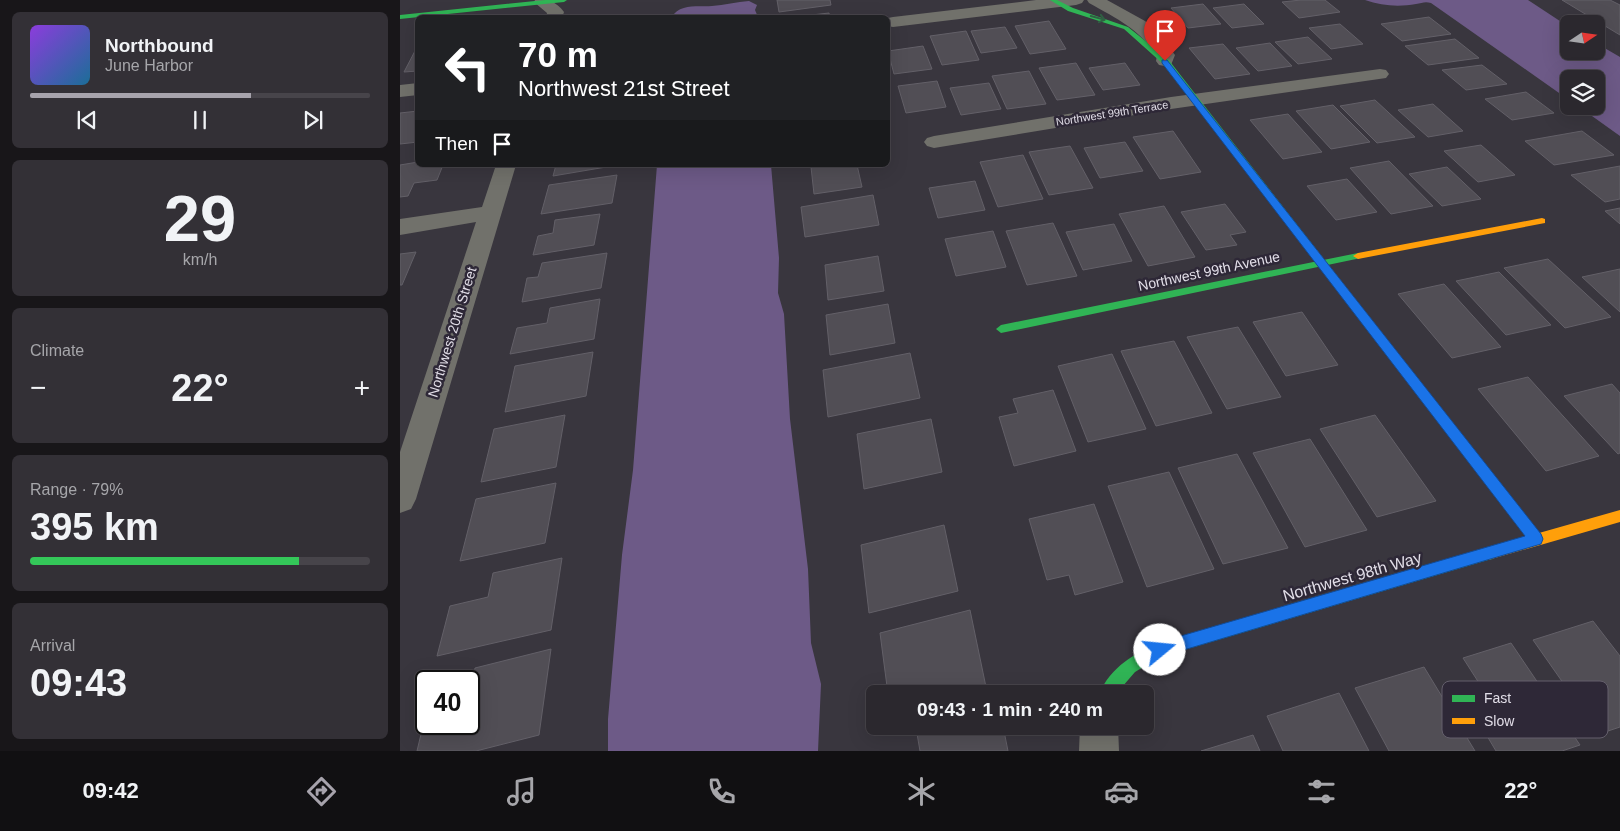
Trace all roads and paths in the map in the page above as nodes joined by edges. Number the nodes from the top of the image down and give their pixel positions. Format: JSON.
{"nodes":[{"id":1,"x":564,"y":0,"type":"edge"},
{"id":2,"x":1076,"y":0,"type":"edge"},
{"id":3,"x":1095,"y":0,"type":"edge"},
{"id":4,"x":542,"y":1,"type":"edge"},
{"id":5,"x":1054,"y":1,"type":"edge"},
{"id":6,"x":415,"y":15,"type":"edge"},
{"id":7,"x":418,"y":15,"type":"edge"},
{"id":8,"x":534,"y":15,"type":"edge"},
{"id":9,"x":555,"y":15,"type":"edge"},
{"id":10,"x":400,"y":17,"type":"edge"},
{"id":11,"x":893,"y":22,"type":"dead end"},
{"id":12,"x":1165,"y":61,"type":"junction"},
{"id":13,"x":1380,"y":74,"type":"dead end"},
{"id":14,"x":415,"y":89,"type":"edge"},
{"id":15,"x":400,"y":91,"type":"edge"},
{"id":16,"x":1193,"y":100,"type":"junction"},
{"id":17,"x":934,"y":142,"type":"dead end"},
{"id":18,"x":505,"y":167,"type":"edge"},
{"id":19,"x":489,"y":214,"type":"junction"},
{"id":20,"x":1542,"y":220,"type":"dead end"},
{"id":21,"x":400,"y":227,"type":"edge"},
{"id":22,"x":1322,"y":263,"type":"junction"},
{"id":23,"x":1000,"y":329,"type":"dead end"},
{"id":24,"x":400,"y":499,"type":"edge"},
{"id":25,"x":1620,"y":516,"type":"edge"},
{"id":26,"x":1536,"y":539,"type":"junction"},
{"id":27,"x":1112,"y":685,"type":"edge"},
{"id":28,"x":1101,"y":735,"type":"edge"},
{"id":29,"x":1099,"y":751,"type":"edge"}],
"edges":[{"from":1,"to":4,"type":"street"},
{"from":2,"to":5,"type":"street"},
{"from":3,"to":12,"type":"street"},
{"from":4,"to":7,"type":"street"},
{"from":4,"to":8,"type":"street"},
{"from":4,"to":9,"type":"street"},
{"from":5,"to":11,"type":"street"},
{"from":5,"to":12,"type":"street","one_way":true},
{"from":6,"to":10,"type":"street"},
{"from":12,"to":16,"type":"street"},
{"from":13,"to":16,"type":"street","name":"Northwest 99th Terrace"},
{"from":14,"to":15,"type":"street"},
{"from":16,"to":17,"type":"street","name":"Northwest 99th Terrace"},
{"from":16,"to":22,"type":"street"},
{"from":18,"to":19,"type":"street","name":"Northwest 20th Street"},
{"from":19,"to":21,"type":"street"},
{"from":19,"to":24,"type":"street","name":"Northwest 20th Street"},
{"from":20,"to":22,"type":"street","name":"Northwest 99th Avenue"},
{"from":22,"to":23,"type":"street","name":"Northwest 99th Avenue"},
{"from":22,"to":26,"type":"street"},
{"from":25,"to":26,"type":"street","name":"Northwest 98th Way"},
{"from":26,"to":27,"type":"street","name":"Northwest 98th Way"},
{"from":28,"to":29,"type":"street"}]}
